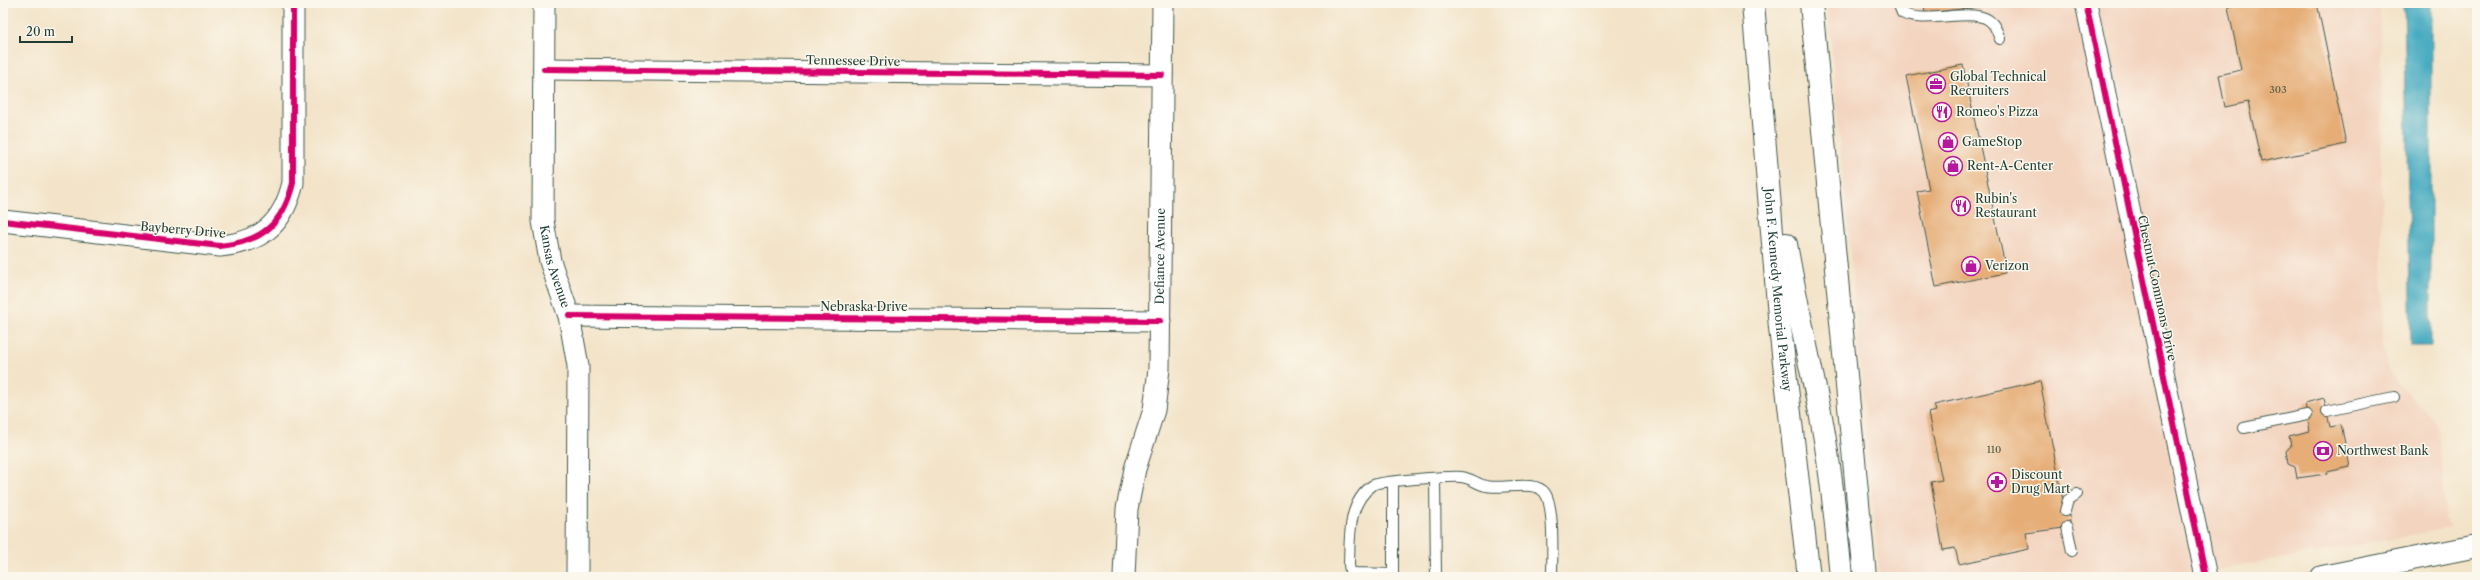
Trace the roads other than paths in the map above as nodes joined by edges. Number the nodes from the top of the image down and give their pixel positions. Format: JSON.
{"nodes":[{"id":1,"x":293,"y":3,"type":"edge"},
{"id":2,"x":544,"y":3,"type":"edge"},
{"id":3,"x":1163,"y":3,"type":"edge"},
{"id":4,"x":1753,"y":3,"type":"edge"},
{"id":5,"x":1811,"y":3,"type":"edge"},
{"id":6,"x":1898,"y":3,"type":"edge"},
{"id":7,"x":2086,"y":3,"type":"edge"},
{"id":8,"x":2000,"y":39,"type":"dead end"},
{"id":9,"x":544,"y":69,"type":"junction"},
{"id":10,"x":1162,"y":75,"type":"junction"},
{"id":11,"x":1762,"y":109,"type":"junction"},
{"id":12,"x":3,"y":221,"type":"edge"},
{"id":13,"x":569,"y":316,"type":"junction"},
{"id":14,"x":1160,"y":321,"type":"junction"},
{"id":15,"x":2394,"y":397,"type":"dead end"},
{"id":16,"x":2327,"y":411,"type":"dead end"},
{"id":17,"x":2307,"y":415,"type":"dead end"},
{"id":18,"x":2244,"y":428,"type":"dead end"},
{"id":19,"x":1435,"y":479,"type":"junction"},
{"id":20,"x":1393,"y":482,"type":"junction"},
{"id":21,"x":2078,"y":494,"type":"dead end"},
{"id":22,"x":2065,"y":511,"type":"dead end"},
{"id":23,"x":2067,"y":528,"type":"dead end"},
{"id":24,"x":2477,"y":546,"type":"edge"},
{"id":25,"x":2072,"y":551,"type":"dead end"},
{"id":26,"x":1392,"y":576,"type":"edge"},
{"id":27,"x":577,"y":577,"type":"edge"},
{"id":28,"x":1124,"y":577,"type":"edge"},
{"id":29,"x":1436,"y":577,"type":"edge"},
{"id":30,"x":1552,"y":577,"type":"edge"},
{"id":31,"x":1809,"y":577,"type":"edge"},
{"id":32,"x":1841,"y":577,"type":"edge"},
{"id":33,"x":1865,"y":577,"type":"edge"},
{"id":34,"x":2206,"y":577,"type":"edge"},
{"id":35,"x":2322,"y":577,"type":"edge"}],
"edges":[{"from":1,"to":12,"type":"street","name":"Bayberry Drive"},
{"from":2,"to":9,"type":"street","name":"Kansas Avenue"},
{"from":3,"to":10,"type":"street","name":"Defiance Avenue"},
{"from":4,"to":11,"type":"main road","name":"John F. Kennedy Memorial Parkway"},
{"from":5,"to":33,"type":"main road"},
{"from":6,"to":8,"type":"lane"},
{"from":7,"to":34,"type":"street","name":"Chestnut Commons Drive"},
{"from":9,"to":10,"type":"street","name":"Tennessee Drive"},
{"from":9,"to":13,"type":"street","name":"Kansas Avenue"},
{"from":10,"to":14,"type":"street","name":"Defiance Avenue"},
{"from":11,"to":31,"type":"main road","name":"John F. Kennedy Memorial Parkway"},
{"from":11,"to":32,"type":"main road"},
{"from":13,"to":14,"type":"street","name":"Nebraska Drive"},
{"from":13,"to":27,"type":"street","name":"Kansas Avenue"},
{"from":14,"to":28,"type":"street","name":"Defiance Avenue"},
{"from":15,"to":16,"type":"lane"},
{"from":17,"to":18,"type":"lane"},
{"from":19,"to":20,"type":"lane"},
{"from":19,"to":29,"type":"lane"},
{"from":19,"to":30,"type":"lane"},
{"from":20,"to":26,"type":"lane"},
{"from":20,"to":26,"type":"lane"},
{"from":21,"to":22,"type":"lane"},
{"from":23,"to":25,"type":"lane"},
{"from":24,"to":35,"type":"main road"}]}
